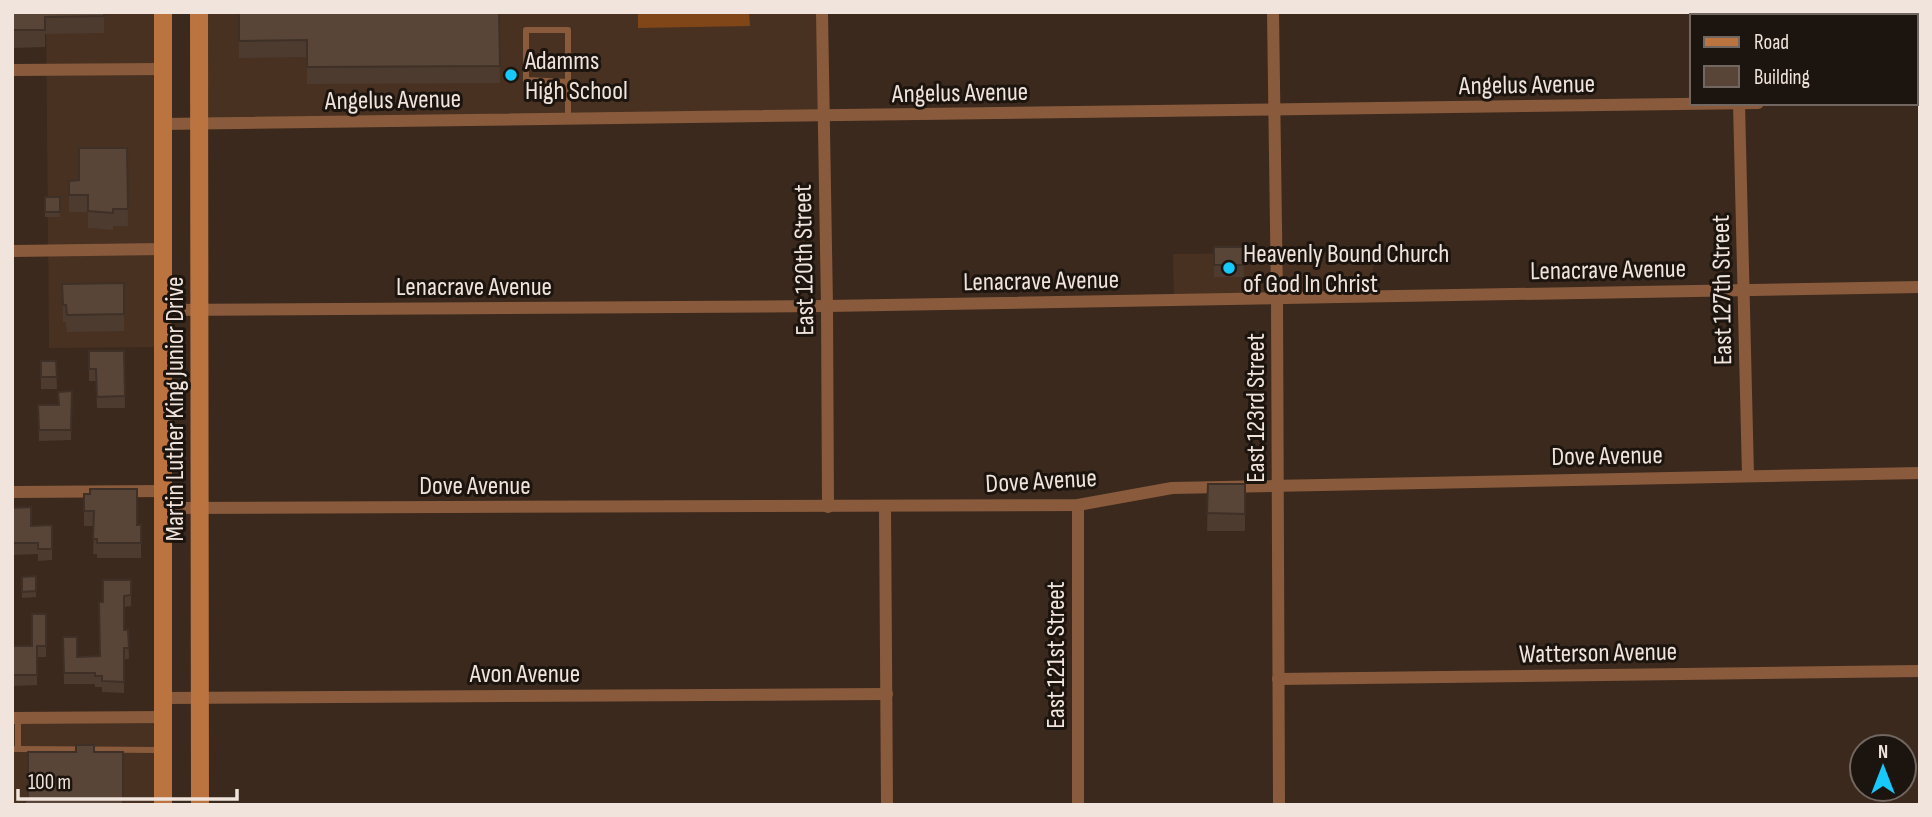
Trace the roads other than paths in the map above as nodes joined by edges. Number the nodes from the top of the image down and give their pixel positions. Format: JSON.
{"nodes":[{"id":1,"x":163,"y":12,"type":"edge"},
{"id":2,"x":199,"y":12,"type":"edge"},
{"id":3,"x":822,"y":12,"type":"edge"},
{"id":4,"x":1273,"y":12,"type":"edge"},
{"id":5,"x":163,"y":69,"type":"junction"},
{"id":6,"x":12,"y":70,"type":"edge"},
{"id":7,"x":568,"y":82,"type":"junction"},
{"id":8,"x":1690,"y":104,"type":"edge"},
{"id":9,"x":1739,"y":105,"type":"edge"},
{"id":10,"x":1274,"y":111,"type":"junction"},
{"id":11,"x":824,"y":117,"type":"junction"},
{"id":12,"x":568,"y":120,"type":"junction"},
{"id":13,"x":163,"y":124,"type":"junction"},
{"id":14,"x":200,"y":124,"type":"junction"},
{"id":15,"x":163,"y":249,"type":"junction"},
{"id":16,"x":12,"y":251,"type":"edge"},
{"id":17,"x":1920,"y":287,"type":"edge"},
{"id":18,"x":1744,"y":289,"type":"junction"},
{"id":19,"x":1277,"y":298,"type":"junction"},
{"id":20,"x":827,"y":306,"type":"junction"},
{"id":21,"x":163,"y":310,"type":"junction"},
{"id":22,"x":200,"y":310,"type":"junction"},
{"id":23,"x":1920,"y":473,"type":"edge"},
{"id":24,"x":1748,"y":475,"type":"junction"},
{"id":25,"x":1277,"y":484,"type":"junction"},
{"id":26,"x":12,"y":492,"type":"edge"},
{"id":27,"x":163,"y":499,"type":"junction"},
{"id":28,"x":1078,"y":505,"type":"junction"},
{"id":29,"x":828,"y":507,"type":"junction"},
{"id":30,"x":885,"y":507,"type":"junction"},
{"id":31,"x":201,"y":508,"type":"junction"},
{"id":32,"x":1920,"y":671,"type":"edge"},
{"id":33,"x":1278,"y":679,"type":"junction"},
{"id":34,"x":887,"y":694,"type":"junction"},
{"id":35,"x":164,"y":698,"type":"junction"},
{"id":36,"x":201,"y":698,"type":"junction"},
{"id":37,"x":15,"y":718,"type":"edge"},
{"id":38,"x":164,"y":718,"type":"junction"},
{"id":39,"x":15,"y":749,"type":"edge"},
{"id":40,"x":164,"y":750,"type":"junction"},
{"id":41,"x":163,"y":805,"type":"edge"},
{"id":42,"x":200,"y":805,"type":"edge"},
{"id":43,"x":887,"y":805,"type":"edge"},
{"id":44,"x":1078,"y":805,"type":"edge"},
{"id":45,"x":1279,"y":805,"type":"edge"}],
"edges":[{"from":1,"to":5,"type":"main road","name":"Martin Luther King Junior Drive"},
{"from":2,"to":14,"type":"main road","name":"Martin Luther King Junior Drive"},
{"from":3,"to":11,"type":"street","name":"East 120th Street"},
{"from":4,"to":10,"type":"street","name":"East 123rd Street"},
{"from":5,"to":6,"type":"street"},
{"from":5,"to":13,"type":"main road","name":"Martin Luther King Junior Drive"},
{"from":7,"to":7,"type":"lane"},
{"from":7,"to":12,"type":"lane"},
{"from":8,"to":10,"type":"street","name":"Angelus Avenue"},
{"from":9,"to":18,"type":"street","name":"East 127th Street"},
{"from":10,"to":11,"type":"street","name":"Angelus Avenue"},
{"from":10,"to":19,"type":"street","name":"East 123rd Street"},
{"from":11,"to":12,"type":"street","name":"Angelus Avenue"},
{"from":11,"to":20,"type":"street","name":"East 120th Street"},
{"from":12,"to":14,"type":"street","name":"Angelus Avenue"},
{"from":13,"to":14,"type":"street","name":"Angelus Avenue"},
{"from":13,"to":15,"type":"main road","name":"Martin Luther King Junior Drive"},
{"from":14,"to":22,"type":"main road","name":"Martin Luther King Junior Drive"},
{"from":15,"to":16,"type":"street"},
{"from":15,"to":21,"type":"main road","name":"Martin Luther King Junior Drive"},
{"from":17,"to":18,"type":"street","name":"Lenacrave Avenue"},
{"from":18,"to":19,"type":"street","name":"Lenacrave Avenue"},
{"from":18,"to":24,"type":"street","name":"East 127th Street"},
{"from":19,"to":20,"type":"street","name":"Lenacrave Avenue"},
{"from":19,"to":25,"type":"street","name":"East 123rd Street"},
{"from":20,"to":22,"type":"street","name":"Lenacrave Avenue"},
{"from":20,"to":29,"type":"street","name":"East 120th Street"},
{"from":21,"to":22,"type":"street","name":"Lenacrave Avenue"},
{"from":21,"to":27,"type":"main road","name":"Martin Luther King Junior Drive"},
{"from":22,"to":31,"type":"main road","name":"Martin Luther King Junior Drive"},
{"from":23,"to":24,"type":"street","name":"Dove Avenue"},
{"from":24,"to":25,"type":"street","name":"Dove Avenue"},
{"from":25,"to":28,"type":"street","name":"Dove Avenue"},
{"from":25,"to":33,"type":"street","name":"East 123rd Street"},
{"from":26,"to":27,"type":"street","name":"Dove Avenue"},
{"from":27,"to":31,"type":"street","name":"Dove Avenue"},
{"from":27,"to":35,"type":"main road","name":"Martin Luther King Junior Drive"},
{"from":28,"to":30,"type":"street","name":"Dove Avenue"},
{"from":28,"to":44,"type":"street","name":"East 121st Street"},
{"from":29,"to":30,"type":"street","name":"Dove Avenue"},
{"from":29,"to":31,"type":"street","name":"Dove Avenue"},
{"from":30,"to":34,"type":"street"},
{"from":31,"to":36,"type":"main road","name":"Martin Luther King Junior Drive"},
{"from":32,"to":33,"type":"street","name":"Watterson Avenue"},
{"from":33,"to":45,"type":"street","name":"East 123rd Street"},
{"from":34,"to":36,"type":"street","name":"Avon Avenue"},
{"from":34,"to":43,"type":"street"},
{"from":35,"to":36,"type":"street","name":"Avon Avenue"},
{"from":35,"to":38,"type":"main road","name":"Martin Luther King Junior Drive"},
{"from":36,"to":42,"type":"main road","name":"Martin Luther King Junior Drive"},
{"from":37,"to":38,"type":"street"},
{"from":37,"to":39,"type":"lane"},
{"from":38,"to":40,"type":"main road","name":"Martin Luther King Junior Drive"},
{"from":39,"to":40,"type":"lane"},
{"from":40,"to":41,"type":"main road","name":"Martin Luther King Junior Drive"}]}
